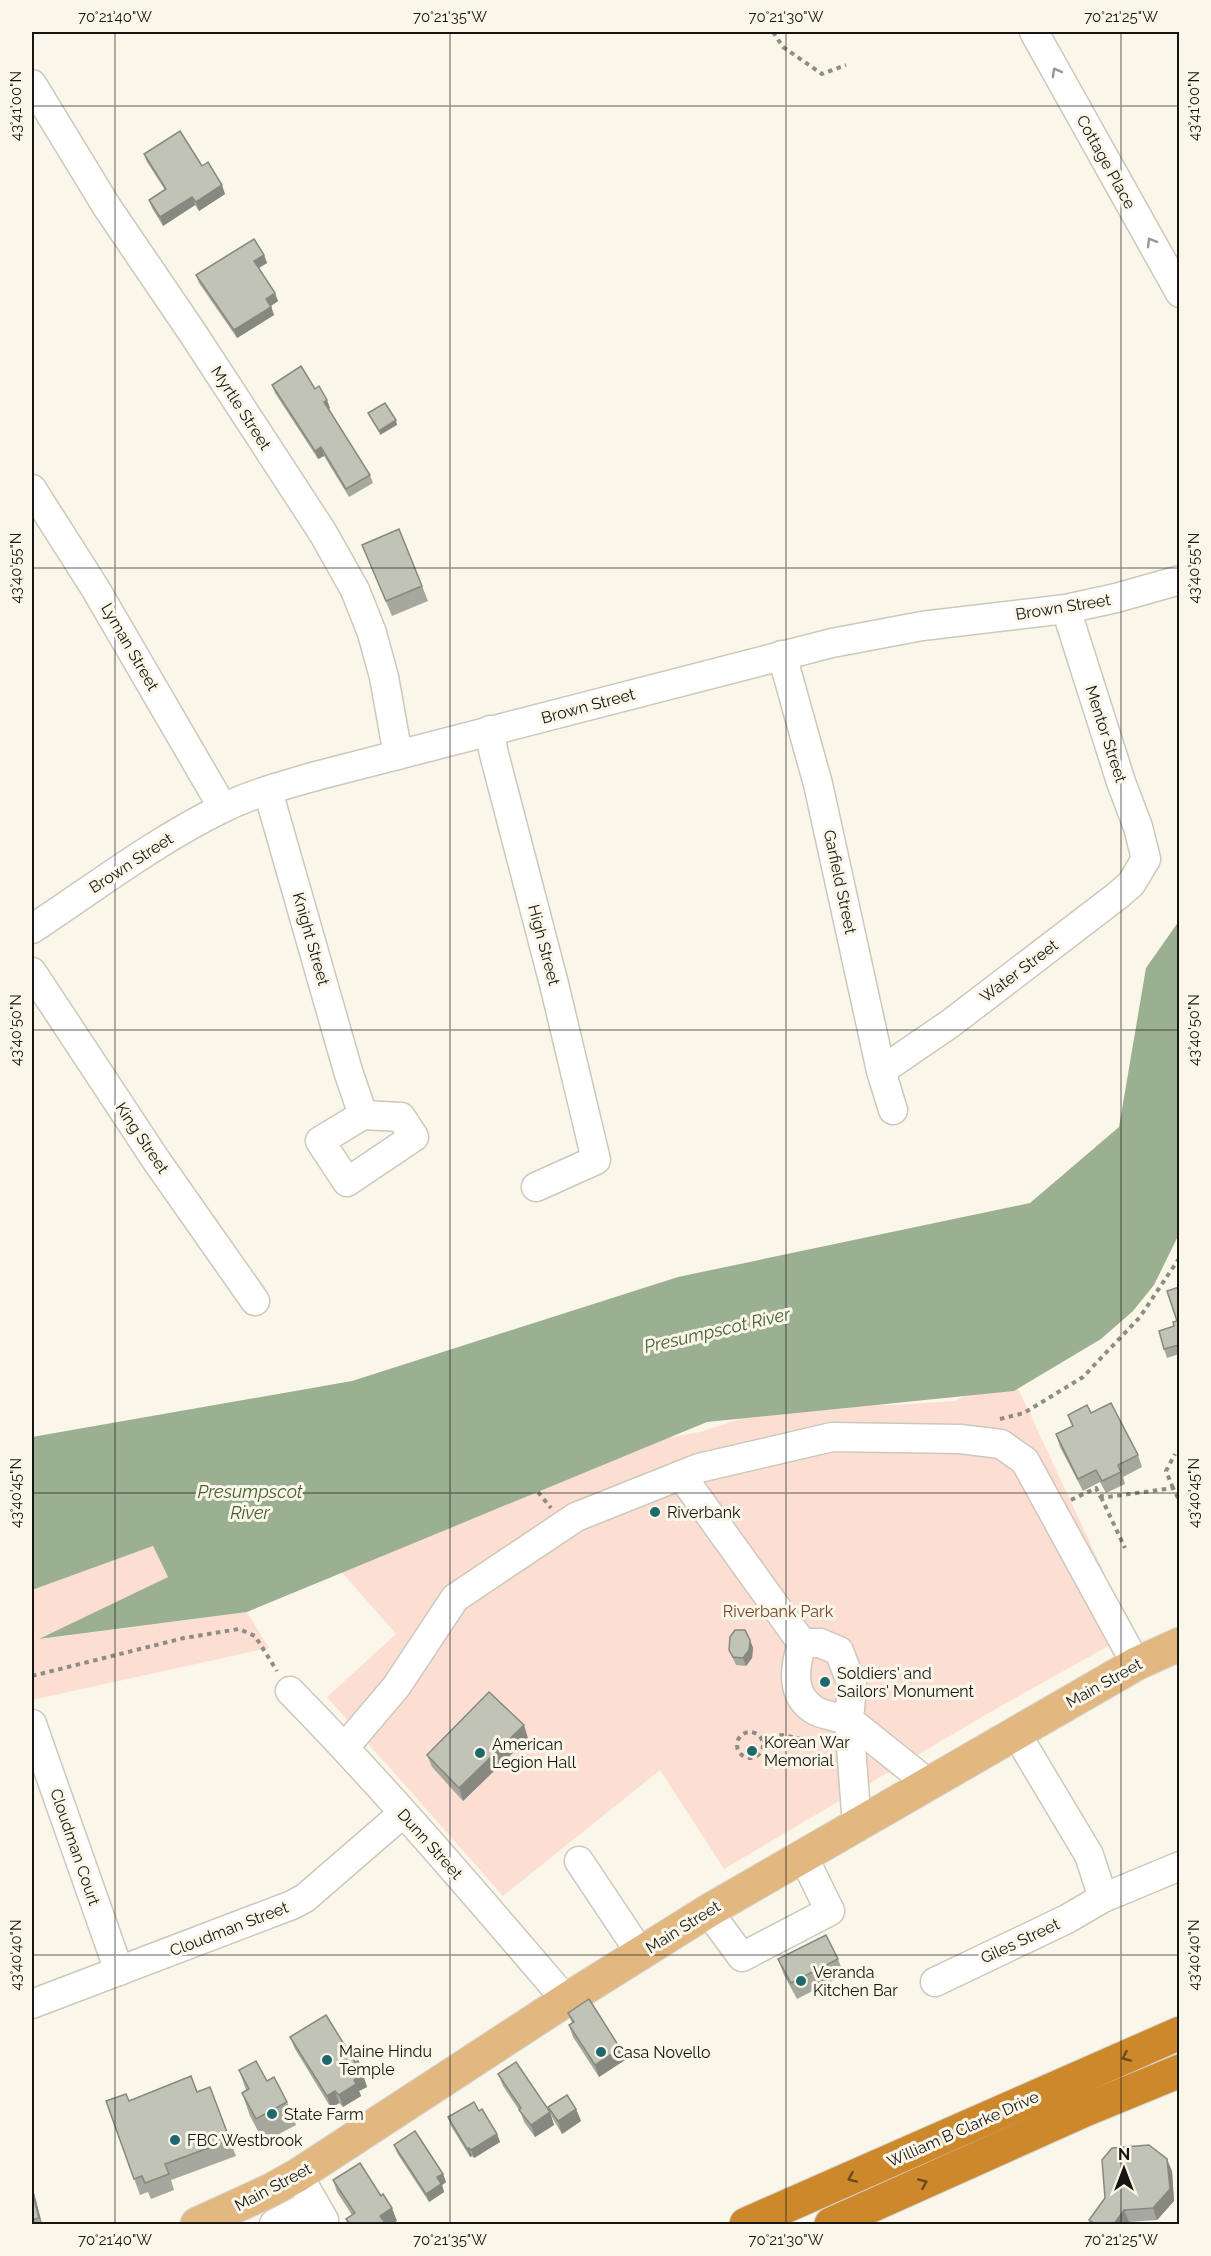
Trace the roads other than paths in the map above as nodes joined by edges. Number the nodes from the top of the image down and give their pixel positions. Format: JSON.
{"nodes":[{"id":1,"x":1034,"y":32,"type":"edge"},
{"id":2,"x":32,"y":84,"type":"edge"},
{"id":3,"x":1179,"y":293,"type":"edge"},
{"id":4,"x":32,"y":489,"type":"edge"},
{"id":5,"x":1179,"y":580,"type":"edge"},
{"id":6,"x":1066,"y":609,"type":"junction"},
{"id":7,"x":782,"y":655,"type":"junction"},
{"id":8,"x":490,"y":730,"type":"junction"},
{"id":9,"x":398,"y":755,"type":"junction"},
{"id":10,"x":268,"y":791,"type":"junction"},
{"id":11,"x":223,"y":808,"type":"junction"},
{"id":12,"x":1146,"y":860,"type":"joint"},
{"id":13,"x":32,"y":929,"type":"edge"},
{"id":14,"x":32,"y":972,"type":"edge"},
{"id":15,"x":881,"y":1071,"type":"junction"},
{"id":16,"x":893,"y":1110,"type":"dead end"},
{"id":17,"x":363,"y":1115,"type":"dead end"},
{"id":18,"x":536,"y":1187,"type":"dead end"},
{"id":19,"x":255,"y":1301,"type":"dead end"},
{"id":20,"x":681,"y":1475,"type":"junction"},
{"id":21,"x":802,"y":1642,"type":"junction"},
{"id":22,"x":1179,"y":1644,"type":"edge"},
{"id":23,"x":1136,"y":1664,"type":"junction"},
{"id":24,"x":290,"y":1691,"type":"dead end"},
{"id":25,"x":849,"y":1720,"type":"junction"},
{"id":26,"x":32,"y":1724,"type":"edge"},
{"id":27,"x":1016,"y":1733,"type":"junction"},
{"id":28,"x":345,"y":1747,"type":"junction"},
{"id":29,"x":929,"y":1784,"type":"junction"},
{"id":30,"x":402,"y":1814,"type":"junction"},
{"id":31,"x":857,"y":1825,"type":"junction"},
{"id":32,"x":803,"y":1857,"type":"junction"},
{"id":33,"x":579,"y":1861,"type":"dead end"},
{"id":34,"x":1179,"y":1866,"type":"edge"},
{"id":35,"x":1103,"y":1898,"type":"junction"},
{"id":36,"x":708,"y":1911,"type":"junction"},
{"id":37,"x":641,"y":1954,"type":"junction"},
{"id":38,"x":119,"y":1971,"type":"junction"},
{"id":39,"x":935,"y":1982,"type":"dead end"},
{"id":40,"x":566,"y":2000,"type":"junction"},
{"id":41,"x":32,"y":2004,"type":"edge"},
{"id":42,"x":1179,"y":2033,"type":"edge"},
{"id":43,"x":1179,"y":2071,"type":"edge"},
{"id":44,"x":316,"y":2209,"type":"edge"},
{"id":45,"x":214,"y":2221,"type":"edge"},
{"id":46,"x":274,"y":2224,"type":"edge"},
{"id":47,"x":746,"y":2224,"type":"edge"},
{"id":48,"x":831,"y":2224,"type":"edge"}],
"edges":[{"from":3,"to":1,"type":"street","name":"Cottage Place","one_way":true},
{"from":2,"to":9,"type":"street","name":"Myrtle Street"},
{"from":4,"to":11,"type":"street","name":"Lyman Street"},
{"from":5,"to":6,"type":"street","name":"Brown Street"},
{"from":6,"to":7,"type":"street","name":"Brown Street"},
{"from":6,"to":12,"type":"street","name":"Mentor Street"},
{"from":7,"to":8,"type":"street","name":"Brown Street"},
{"from":7,"to":15,"type":"street","name":"Garfield Street"},
{"from":8,"to":9,"type":"street","name":"Brown Street"},
{"from":8,"to":18,"type":"street","name":"High Street"},
{"from":9,"to":10,"type":"street","name":"Brown Street"},
{"from":10,"to":11,"type":"street","name":"Brown Street"},
{"from":10,"to":17,"type":"street","name":"Knight Street"},
{"from":11,"to":13,"type":"street","name":"Brown Street"},
{"from":12,"to":15,"type":"street","name":"Water Street"},
{"from":14,"to":19,"type":"street","name":"King Street"},
{"from":15,"to":16,"type":"street","name":"Garfield Street"},
{"from":20,"to":21,"type":"street"},
{"from":20,"to":23,"type":"street"},
{"from":20,"to":28,"type":"street"},
{"from":21,"to":25,"type":"street"},
{"from":21,"to":25,"type":"street"},
{"from":22,"to":23,"type":"main road","name":"Main Street"},
{"from":23,"to":27,"type":"main road","name":"Main Street"},
{"from":24,"to":28,"type":"street","name":"Dunn Street"},
{"from":25,"to":29,"type":"street"},
{"from":25,"to":31,"type":"street"},
{"from":26,"to":38,"type":"street","name":"Cloudman Court"},
{"from":27,"to":29,"type":"main road","name":"Main Street"},
{"from":27,"to":35,"type":"street"},
{"from":28,"to":30,"type":"street","name":"Dunn Street"},
{"from":29,"to":31,"type":"main road","name":"Main Street"},
{"from":30,"to":38,"type":"street","name":"Cloudman Street"},
{"from":30,"to":40,"type":"street","name":"Dunn Street"},
{"from":31,"to":32,"type":"main road","name":"Main Street"},
{"from":32,"to":36,"type":"main road","name":"Main Street"},
{"from":32,"to":36,"type":"street"},
{"from":33,"to":37,"type":"street"},
{"from":34,"to":35,"type":"street","name":"Giles Street"},
{"from":35,"to":39,"type":"street","name":"Giles Street"},
{"from":36,"to":37,"type":"main road","name":"Main Street"},
{"from":37,"to":40,"type":"main road","name":"Main Street"},
{"from":38,"to":41,"type":"street","name":"Cloudman Street"},
{"from":40,"to":44,"type":"main road","name":"Main Street"},
{"from":42,"to":47,"type":"highway","name":"William B Clarke Drive","one_way":true},
{"from":48,"to":43,"type":"highway","name":"William B Clarke Drive","one_way":true},
{"from":44,"to":45,"type":"main road","name":"Main Street"},
{"from":44,"to":46,"type":"street"}]}
